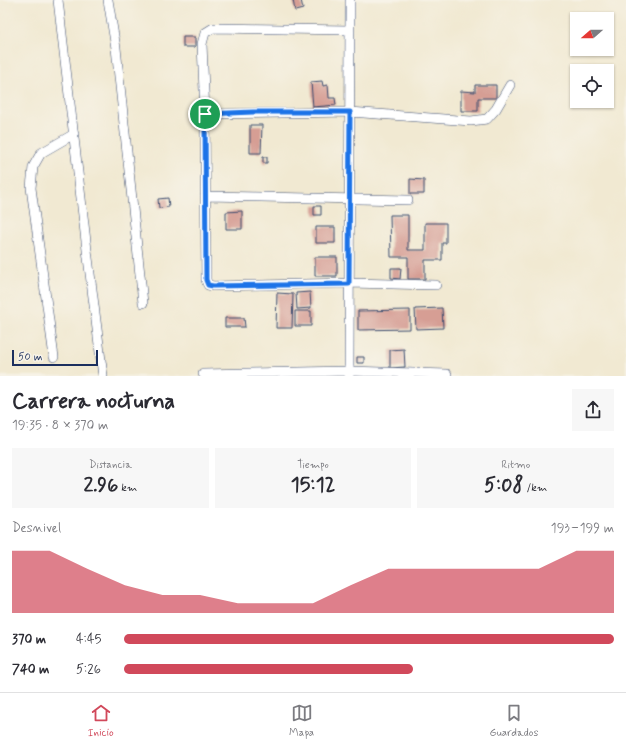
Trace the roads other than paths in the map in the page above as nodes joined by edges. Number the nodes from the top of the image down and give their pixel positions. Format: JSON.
{"nodes":[{"id":1,"x":58,"y":0,"type":"edge"},
{"id":2,"x":108,"y":0,"type":"edge"},
{"id":3,"x":350,"y":0,"type":"edge"},
{"id":4,"x":349,"y":30,"type":"junction"},
{"id":5,"x":510,"y":85,"type":"dead end"},
{"id":6,"x":350,"y":112,"type":"junction"},
{"id":7,"x":205,"y":114,"type":"junction"},
{"id":8,"x":74,"y":134,"type":"junction"},
{"id":9,"x":205,"y":196,"type":"junction"},
{"id":10,"x":349,"y":199,"type":"junction"},
{"id":11,"x":408,"y":200,"type":"dead end"},
{"id":12,"x":349,"y":284,"type":"junction"},
{"id":13,"x":436,"y":285,"type":"dead end"},
{"id":14,"x":143,"y":303,"type":"dead end"},
{"id":15,"x":54,"y":357,"type":"dead end"},
{"id":16,"x":203,"y":374,"type":"dead end"},
{"id":17,"x":349,"y":374,"type":"edge"},
{"id":18,"x":447,"y":374,"type":"dead end"},
{"id":19,"x":103,"y":376,"type":"edge"}],
"edges":[{"from":1,"to":8,"type":"street"},
{"from":2,"to":14,"type":"street"},
{"from":3,"to":4,"type":"street"},
{"from":4,"to":6,"type":"street"},
{"from":4,"to":7,"type":"street"},
{"from":5,"to":6,"type":"street"},
{"from":6,"to":7,"type":"street"},
{"from":6,"to":10,"type":"street"},
{"from":7,"to":9,"type":"street"},
{"from":8,"to":15,"type":"street"},
{"from":8,"to":19,"type":"street"},
{"from":9,"to":10,"type":"street"},
{"from":9,"to":12,"type":"street"},
{"from":10,"to":11,"type":"street"},
{"from":10,"to":12,"type":"street"},
{"from":12,"to":13,"type":"street"},
{"from":12,"to":17,"type":"street"},
{"from":16,"to":17,"type":"street"},
{"from":17,"to":18,"type":"street"}]}
